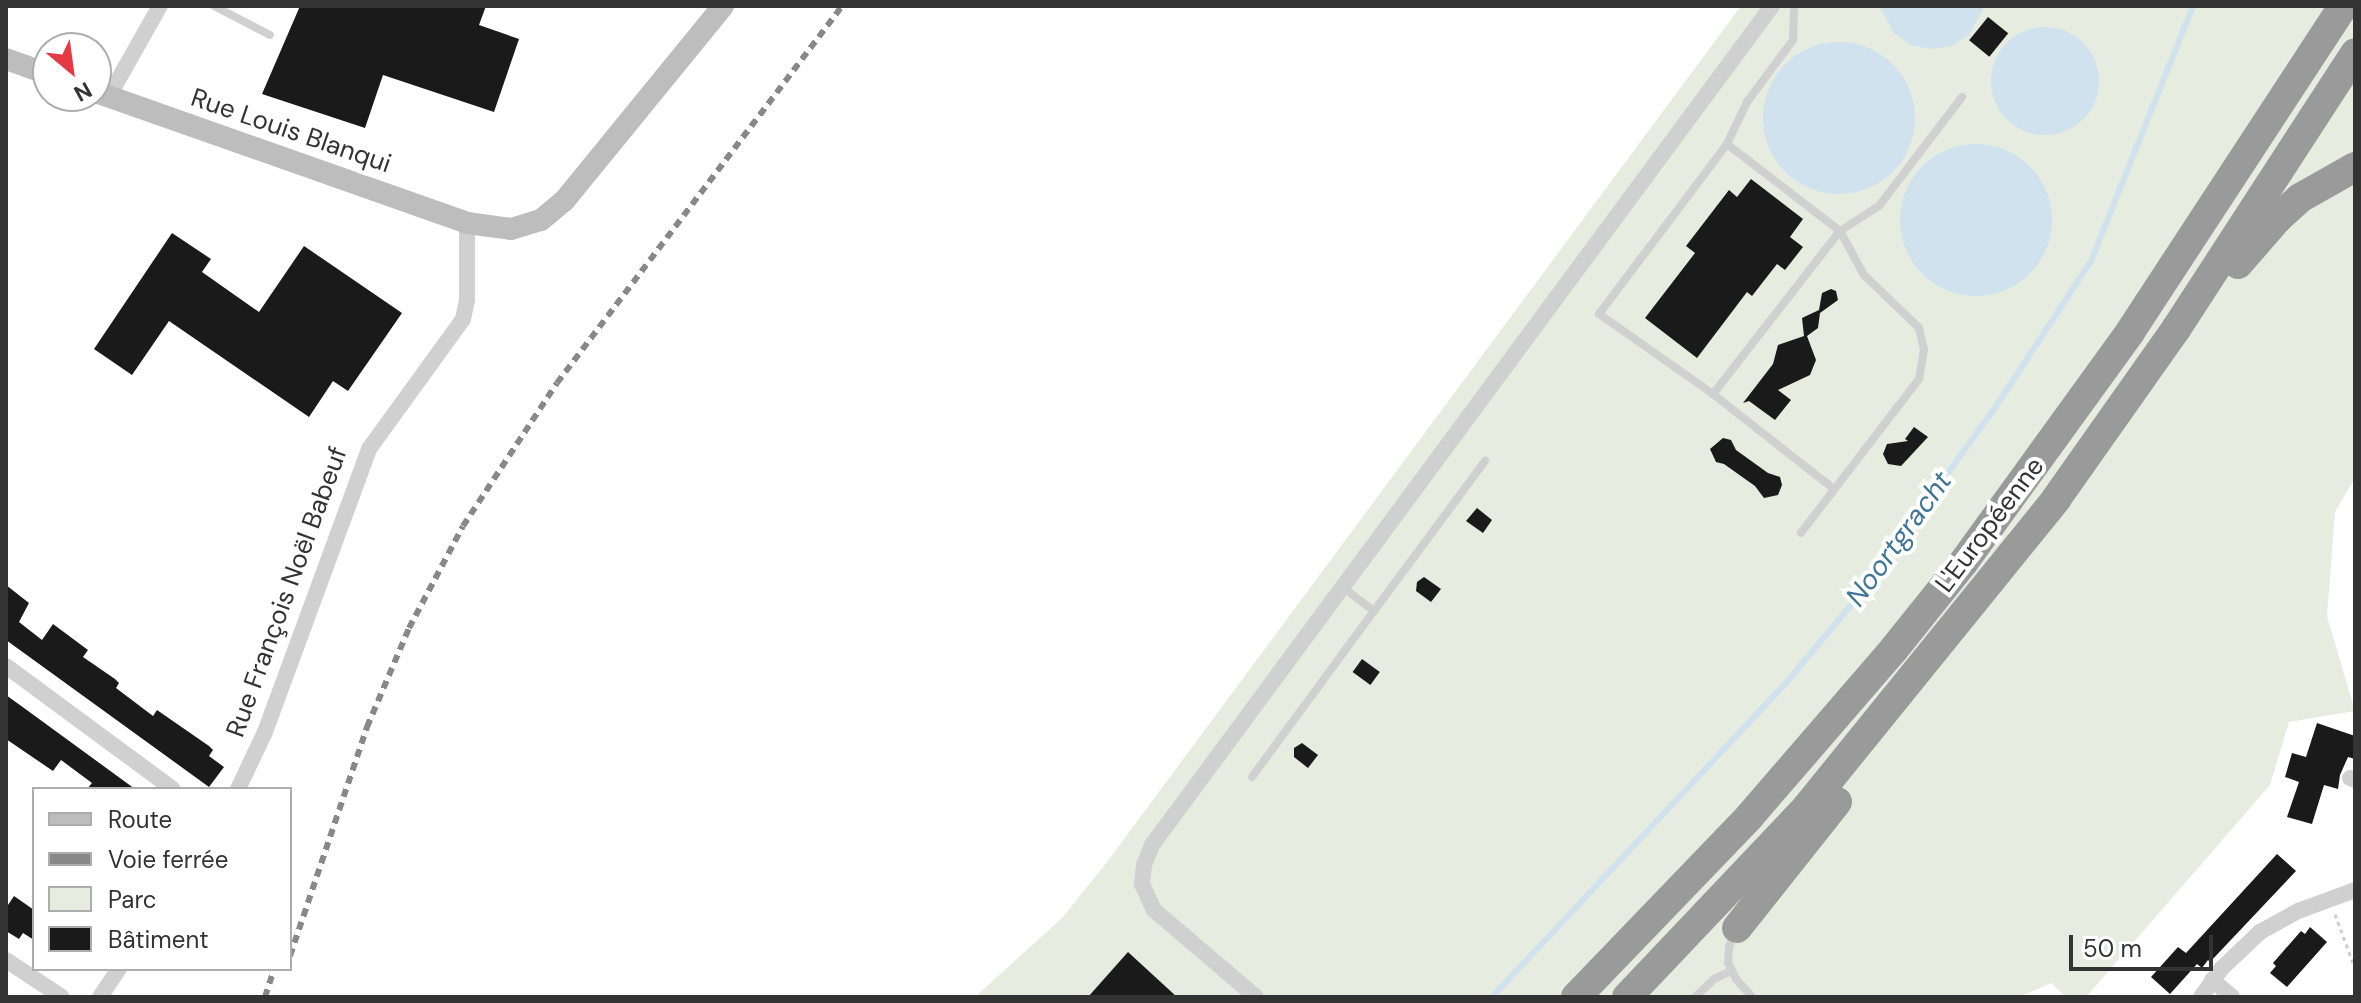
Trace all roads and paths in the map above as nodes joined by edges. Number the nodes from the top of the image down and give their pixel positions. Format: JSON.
{"nodes":[{"id":1,"x":160,"y":6,"type":"edge"},
{"id":2,"x":214,"y":6,"type":"edge"},
{"id":3,"x":723,"y":6,"type":"edge"},
{"id":4,"x":1772,"y":6,"type":"edge"},
{"id":5,"x":1794,"y":6,"type":"edge"},
{"id":6,"x":2343,"y":6,"type":"edge"},
{"id":7,"x":270,"y":35,"type":"dead end"},
{"id":8,"x":2355,"y":53,"type":"edge"},
{"id":9,"x":6,"y":59,"type":"edge"},
{"id":10,"x":32,"y":68,"type":"edge"},
{"id":11,"x":112,"y":79,"type":"edge"},
{"id":12,"x":1962,"y":97,"type":"dead end"},
{"id":13,"x":112,"y":98,"type":"edge"},
{"id":14,"x":1727,"y":144,"type":"junction"},
{"id":15,"x":2355,"y":167,"type":"edge"},
{"id":16,"x":467,"y":223,"type":"junction"},
{"id":17,"x":1840,"y":231,"type":"junction"},
{"id":18,"x":1713,"y":394,"type":"junction"},
{"id":19,"x":1485,"y":461,"type":"dead end"},
{"id":20,"x":2075,"y":473,"type":"junction"},
{"id":21,"x":1834,"y":489,"type":"junction"},
{"id":22,"x":1801,"y":533,"type":"dead end"},
{"id":23,"x":1342,"y":587,"type":"junction"},
{"id":24,"x":1981,"y":594,"type":"junction"},
{"id":25,"x":1374,"y":611,"type":"junction"},
{"id":26,"x":6,"y":666,"type":"edge"},
{"id":27,"x":1252,"y":777,"type":"dead end"},
{"id":28,"x":170,"y":787,"type":"edge"},
{"id":29,"x":239,"y":787,"type":"edge"},
{"id":30,"x":2355,"y":890,"type":"edge"},
{"id":31,"x":2329,"y":900,"type":"junction"},
{"id":32,"x":1737,"y":928,"type":"joint"},
{"id":33,"x":6,"y":960,"type":"edge"},
{"id":34,"x":2355,"y":968,"type":"edge"},
{"id":35,"x":118,"y":971,"type":"edge"},
{"id":36,"x":1731,"y":971,"type":"junction"},
{"id":37,"x":2212,"y":980,"type":"junction"},
{"id":38,"x":62,"y":997,"type":"edge"},
{"id":39,"x":100,"y":997,"type":"edge"},
{"id":40,"x":1256,"y":997,"type":"edge"},
{"id":41,"x":1576,"y":997,"type":"edge"},
{"id":42,"x":1627,"y":997,"type":"edge"},
{"id":43,"x":1695,"y":997,"type":"edge"},
{"id":44,"x":1752,"y":997,"type":"edge"},
{"id":45,"x":2201,"y":997,"type":"edge"},
{"id":46,"x":2232,"y":997,"type":"edge"}],
"edges":[{"from":1,"to":11,"type":"street"},
{"from":2,"to":7,"type":"lane"},
{"from":3,"to":16,"type":"street"},
{"from":4,"to":23,"type":"street"},
{"from":5,"to":14,"type":"lane"},
{"from":6,"to":41,"type":"highway","name":"L'Européenne"},
{"from":8,"to":20,"type":"highway","name":"L'Européenne"},
{"from":9,"to":10,"type":"street"},
{"from":12,"to":17,"type":"lane"},
{"from":13,"to":16,"type":"street","name":"Rue Louis Blanqui"},
{"from":14,"to":17,"type":"lane"},
{"from":14,"to":18,"type":"lane"},
{"from":15,"to":20,"type":"highway"},
{"from":16,"to":29,"type":"street","name":"Rue François Noël Babeuf"},
{"from":17,"to":18,"type":"lane"},
{"from":17,"to":21,"type":"lane"},
{"from":18,"to":21,"type":"lane"},
{"from":19,"to":25,"type":"lane"},
{"from":20,"to":24,"type":"highway","name":"L'Européenne"},
{"from":21,"to":22,"type":"lane"},
{"from":23,"to":25,"type":"lane"},
{"from":23,"to":40,"type":"street"},
{"from":24,"to":32,"type":"highway"},
{"from":24,"to":42,"type":"highway","name":"L'Européenne"},
{"from":25,"to":27,"type":"lane"},
{"from":26,"to":28,"type":"street"},
{"from":30,"to":31,"type":"street"},
{"from":31,"to":34,"type":"path"},
{"from":31,"to":37,"type":"street"},
{"from":32,"to":36,"type":"lane"},
{"from":33,"to":38,"type":"street"},
{"from":35,"to":39,"type":"street"},
{"from":36,"to":43,"type":"lane"},
{"from":36,"to":44,"type":"lane"},
{"from":37,"to":45,"type":"street"},
{"from":37,"to":46,"type":"street"}]}
